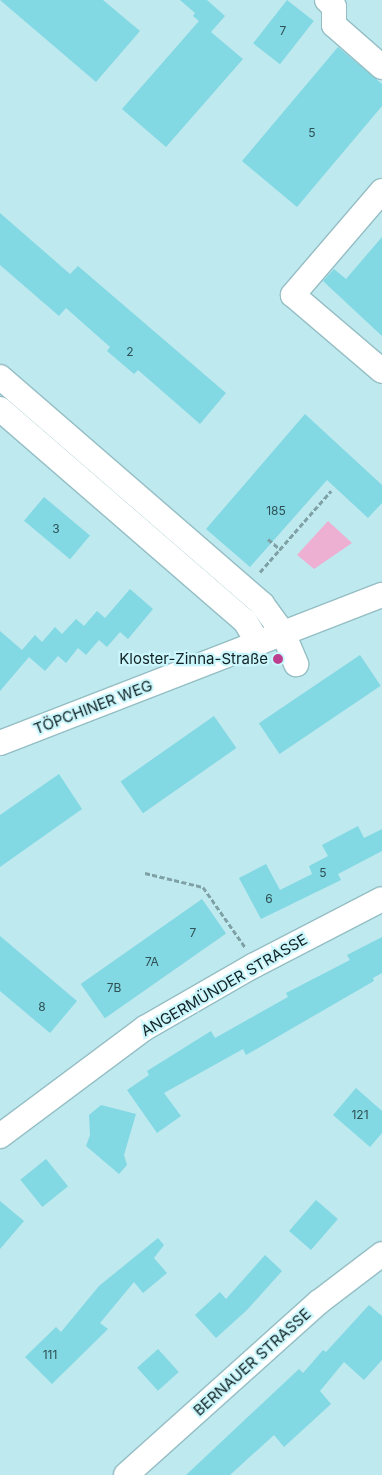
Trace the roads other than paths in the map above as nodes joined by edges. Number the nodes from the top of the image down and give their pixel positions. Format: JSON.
{"nodes":[{"id":1,"x":327,"y":0,"type":"edge"},
{"id":2,"x":382,"y":67,"type":"edge"},
{"id":3,"x":382,"y":191,"type":"edge"},
{"id":4,"x":382,"y":371,"type":"edge"},
{"id":5,"x":0,"y":377,"type":"edge"},
{"id":6,"x":0,"y":409,"type":"edge"},
{"id":7,"x":382,"y":595,"type":"edge"},
{"id":8,"x":283,"y":633,"type":"junction"},
{"id":9,"x":258,"y":643,"type":"junction"},
{"id":10,"x":296,"y":664,"type":"dead end"},
{"id":11,"x":0,"y":743,"type":"edge"},
{"id":12,"x":382,"y":899,"type":"edge"},
{"id":13,"x":0,"y":1136,"type":"edge"},
{"id":14,"x":382,"y":1254,"type":"edge"},
{"id":15,"x":126,"y":1475,"type":"edge"}],
"edges":[{"from":1,"to":2,"type":"street"},
{"from":3,"to":4,"type":"street"},
{"from":5,"to":8,"type":"street"},
{"from":6,"to":9,"type":"street"},
{"from":7,"to":8,"type":"street","name":"TÖPCHINER WEG"},
{"from":8,"to":9,"type":"street","name":"TÖPCHINER WEG"},
{"from":8,"to":10,"type":"street"},
{"from":9,"to":11,"type":"street","name":"TÖPCHINER WEG"},
{"from":12,"to":13,"type":"street","name":"ANGERMÜNDER STRASSE"},
{"from":14,"to":15,"type":"street","name":"BERNAUER STRASSE"}]}
